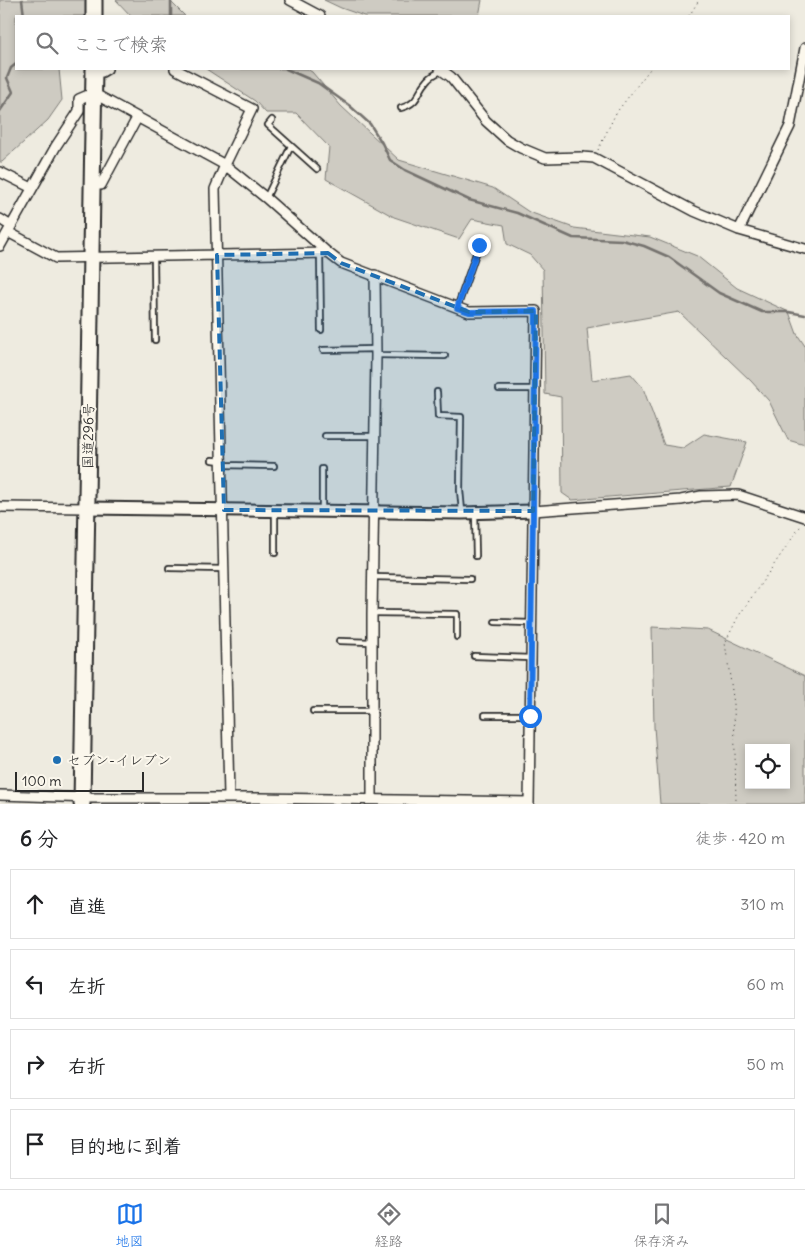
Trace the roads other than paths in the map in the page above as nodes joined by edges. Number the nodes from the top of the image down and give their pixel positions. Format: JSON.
{"nodes":[{"id":1,"x":94,"y":0,"type":"edge"},
{"id":2,"x":290,"y":0,"type":"edge"},
{"id":3,"x":94,"y":15,"type":"edge"},
{"id":4,"x":318,"y":15,"type":"edge"},
{"id":5,"x":805,"y":48,"type":"edge"},
{"id":6,"x":98,"y":70,"type":"edge"},
{"id":7,"x":177,"y":70,"type":"edge"},
{"id":8,"x":440,"y":70,"type":"edge"},
{"id":9,"x":442,"y":70,"type":"edge"},
{"id":10,"x":94,"y":93,"type":"junction"},
{"id":11,"x":401,"y":108,"type":"dead end"},
{"id":12,"x":137,"y":118,"type":"junction"},
{"id":13,"x":272,"y":120,"type":"dead end"},
{"id":14,"x":291,"y":146,"type":"junction"},
{"id":15,"x":225,"y":165,"type":"junction"},
{"id":16,"x":316,"y":169,"type":"dead end"},
{"id":17,"x":0,"y":172,"type":"edge"},
{"id":18,"x":92,"y":185,"type":"junction"},
{"id":19,"x":32,"y":188,"type":"junction"},
{"id":20,"x":266,"y":198,"type":"junction"},
{"id":21,"x":0,"y":219,"type":"edge"},
{"id":22,"x":10,"y":229,"type":"junction"},
{"id":23,"x":740,"y":230,"type":"junction"},
{"id":24,"x":479,"y":245,"type":"dead end"},
{"id":25,"x":0,"y":246,"type":"edge"},
{"id":26,"x":805,"y":249,"type":"edge"},
{"id":27,"x":324,"y":253,"type":"junction"},
{"id":28,"x":217,"y":255,"type":"junction"},
{"id":29,"x":154,"y":256,"type":"junction"},
{"id":30,"x":91,"y":257,"type":"junction"},
{"id":31,"x":375,"y":276,"type":"junction"},
{"id":32,"x":457,"y":308,"type":"junction"},
{"id":33,"x":321,"y":330,"type":"dead end"},
{"id":34,"x":155,"y":340,"type":"dead end"},
{"id":35,"x":323,"y":350,"type":"dead end"},
{"id":36,"x":376,"y":352,"type":"junction"},
{"id":37,"x":445,"y":356,"type":"dead end"},
{"id":38,"x":499,"y":389,"type":"dead end"},
{"id":39,"x":535,"y":389,"type":"junction"},
{"id":40,"x":437,"y":392,"type":"dead end"},
{"id":41,"x":325,"y":436,"type":"dead end"},
{"id":42,"x":374,"y":436,"type":"junction"},
{"id":43,"x":212,"y":460,"type":"dead end"},
{"id":44,"x":223,"y":463,"type":"junction"},
{"id":45,"x":274,"y":466,"type":"dead end"},
{"id":46,"x":322,"y":469,"type":"dead end"},
{"id":47,"x":0,"y":507,"type":"edge"},
{"id":48,"x":87,"y":508,"type":"junction"},
{"id":49,"x":224,"y":510,"type":"junction"},
{"id":50,"x":533,"y":510,"type":"junction"},
{"id":51,"x":275,"y":511,"type":"junction"},
{"id":52,"x":322,"y":511,"type":"junction"},
{"id":53,"x":374,"y":512,"type":"junction"},
{"id":54,"x":475,"y":512,"type":"junction"},
{"id":55,"x":462,"y":513,"type":"junction"},
{"id":56,"x":805,"y":517,"type":"edge"},
{"id":57,"x":275,"y":553,"type":"dead end"},
{"id":58,"x":476,"y":556,"type":"dead end"},
{"id":59,"x":169,"y":568,"type":"dead end"},
{"id":60,"x":224,"y":569,"type":"junction"},
{"id":61,"x":372,"y":578,"type":"junction"},
{"id":62,"x":470,"y":579,"type":"dead end"},
{"id":63,"x":372,"y":613,"type":"junction"},
{"id":64,"x":495,"y":622,"type":"dead end"},
{"id":65,"x":531,"y":623,"type":"junction"},
{"id":66,"x":457,"y":637,"type":"dead end"},
{"id":67,"x":339,"y":641,"type":"dead end"},
{"id":68,"x":372,"y":642,"type":"junction"},
{"id":69,"x":474,"y":656,"type":"dead end"},
{"id":70,"x":531,"y":658,"type":"junction"},
{"id":71,"x":313,"y":711,"type":"dead end"},
{"id":72,"x":372,"y":711,"type":"junction"},
{"id":73,"x":485,"y":715,"type":"dead end"},
{"id":74,"x":530,"y":716,"type":"junction"},
{"id":75,"x":0,"y":794,"type":"edge"},
{"id":76,"x":229,"y":798,"type":"junction"},
{"id":77,"x":372,"y":799,"type":"junction"},
{"id":78,"x":82,"y":801,"type":"edge"},
{"id":79,"x":304,"y":801,"type":"edge"},
{"id":80,"x":445,"y":802,"type":"edge"},
{"id":81,"x":529,"y":803,"type":"edge"}],
"edges":[{"from":1,"to":3,"type":"highway"},
{"from":2,"to":4,"type":"street"},
{"from":5,"to":23,"type":"street"},
{"from":6,"to":10,"type":"highway","name":"国道296号"},
{"from":7,"to":15,"type":"street"},
{"from":8,"to":11,"type":"lane"},
{"from":9,"to":23,"type":"street"},
{"from":10,"to":12,"type":"street"},
{"from":10,"to":18,"type":"highway","name":"国道296号"},
{"from":10,"to":19,"type":"street"},
{"from":12,"to":15,"type":"street"},
{"from":12,"to":18,"type":"street"},
{"from":13,"to":14,"type":"lane"},
{"from":14,"to":16,"type":"lane"},
{"from":14,"to":20,"type":"lane"},
{"from":15,"to":20,"type":"street"},
{"from":15,"to":28,"type":"street"},
{"from":17,"to":19,"type":"street"},
{"from":18,"to":30,"type":"highway","name":"国道296号"},
{"from":19,"to":22,"type":"street"},
{"from":20,"to":27,"type":"street"},
{"from":21,"to":22,"type":"street"},
{"from":22,"to":25,"type":"street"},
{"from":22,"to":30,"type":"street"},
{"from":23,"to":26,"type":"street"},
{"from":24,"to":32,"type":"lane"},
{"from":27,"to":28,"type":"street"},
{"from":27,"to":31,"type":"street"},
{"from":27,"to":33,"type":"lane"},
{"from":28,"to":29,"type":"street"},
{"from":28,"to":44,"type":"street"},
{"from":29,"to":30,"type":"street"},
{"from":29,"to":34,"type":"lane"},
{"from":30,"to":48,"type":"highway","name":"国道296号"},
{"from":31,"to":32,"type":"street"},
{"from":31,"to":36,"type":"street"},
{"from":32,"to":39,"type":"street"},
{"from":35,"to":36,"type":"lane"},
{"from":36,"to":37,"type":"lane"},
{"from":36,"to":42,"type":"street"},
{"from":38,"to":39,"type":"lane"},
{"from":39,"to":50,"type":"street"},
{"from":40,"to":55,"type":"lane"},
{"from":41,"to":42,"type":"lane"},
{"from":42,"to":53,"type":"street"},
{"from":43,"to":44,"type":"lane"},
{"from":44,"to":45,"type":"lane"},
{"from":44,"to":49,"type":"street"},
{"from":46,"to":52,"type":"lane"},
{"from":47,"to":48,"type":"street"},
{"from":48,"to":49,"type":"street"},
{"from":48,"to":78,"type":"highway","name":"国道296号"},
{"from":49,"to":51,"type":"street"},
{"from":49,"to":60,"type":"street"},
{"from":50,"to":54,"type":"street"},
{"from":50,"to":56,"type":"street"},
{"from":50,"to":65,"type":"street"},
{"from":51,"to":52,"type":"street"},
{"from":51,"to":57,"type":"lane"},
{"from":52,"to":53,"type":"street"},
{"from":53,"to":55,"type":"street"},
{"from":53,"to":61,"type":"street"},
{"from":54,"to":55,"type":"street"},
{"from":54,"to":58,"type":"lane"},
{"from":59,"to":60,"type":"lane"},
{"from":60,"to":76,"type":"street"},
{"from":61,"to":62,"type":"lane"},
{"from":61,"to":63,"type":"street"},
{"from":63,"to":66,"type":"lane"},
{"from":63,"to":68,"type":"street"},
{"from":64,"to":65,"type":"lane"},
{"from":65,"to":70,"type":"street"},
{"from":67,"to":68,"type":"lane"},
{"from":68,"to":72,"type":"street"},
{"from":69,"to":70,"type":"lane"},
{"from":70,"to":74,"type":"street"},
{"from":71,"to":72,"type":"lane"},
{"from":72,"to":77,"type":"street"},
{"from":73,"to":74,"type":"lane"},
{"from":74,"to":81,"type":"street"},
{"from":75,"to":78,"type":"street"},
{"from":76,"to":78,"type":"street"},
{"from":76,"to":79,"type":"street"},
{"from":77,"to":79,"type":"street"},
{"from":77,"to":80,"type":"street"},
{"from":80,"to":81,"type":"street"}]}
